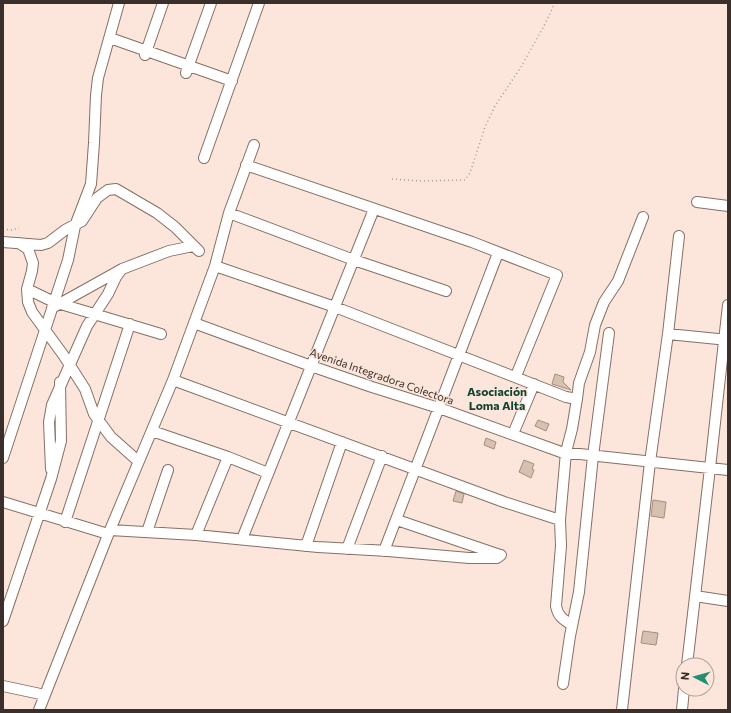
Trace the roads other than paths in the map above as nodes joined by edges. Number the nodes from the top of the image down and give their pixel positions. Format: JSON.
{"nodes":[{"id":1,"x":119,"y":3,"type":"edge"},
{"id":2,"x":163,"y":3,"type":"edge"},
{"id":3,"x":211,"y":3,"type":"edge"},
{"id":4,"x":259,"y":3,"type":"edge"},
{"id":5,"x":110,"y":38,"type":"junction"},
{"id":6,"x":146,"y":52,"type":"junction"},
{"id":7,"x":187,"y":69,"type":"junction"},
{"id":8,"x":232,"y":81,"type":"junction"},
{"id":9,"x":254,"y":145,"type":"dead end"},
{"id":10,"x":204,"y":158,"type":"dead end"},
{"id":11,"x":246,"y":165,"type":"junction"},
{"id":12,"x":697,"y":202,"type":"dead end"},
{"id":13,"x":728,"y":206,"type":"edge"},
{"id":14,"x":374,"y":209,"type":"junction"},
{"id":15,"x":229,"y":213,"type":"junction"},
{"id":16,"x":643,"y":217,"type":"dead end"},
{"id":17,"x":75,"y":226,"type":"junction"},
{"id":18,"x":679,"y":236,"type":"dead end"},
{"id":19,"x":3,"y":242,"type":"edge"},
{"id":20,"x":19,"y":243,"type":"junction"},
{"id":21,"x":498,"y":253,"type":"junction"},
{"id":22,"x":354,"y":260,"type":"junction"},
{"id":23,"x":215,"y":266,"type":"junction"},
{"id":24,"x":122,"y":269,"type":"junction"},
{"id":25,"x":27,"y":289,"type":"junction"},
{"id":26,"x":446,"y":291,"type":"dead end"},
{"id":27,"x":56,"y":305,"type":"junction"},
{"id":28,"x":728,"y":305,"type":"edge"},
{"id":29,"x":335,"y":307,"type":"junction"},
{"id":30,"x":94,"y":314,"type":"junction"},
{"id":31,"x":194,"y":323,"type":"junction"},
{"id":32,"x":130,"y":324,"type":"junction"},
{"id":33,"x":45,"y":330,"type":"junction"},
{"id":34,"x":609,"y":333,"type":"dead end"},
{"id":35,"x":161,"y":334,"type":"dead end"},
{"id":36,"x":668,"y":334,"type":"junction"},
{"id":37,"x":726,"y":340,"type":"edge"},
{"id":38,"x":460,"y":354,"type":"junction"},
{"id":39,"x":69,"y":364,"type":"junction"},
{"id":40,"x":311,"y":366,"type":"junction"},
{"id":41,"x":516,"y":376,"type":"junction"},
{"id":42,"x":173,"y":380,"type":"junction"},
{"id":43,"x":534,"y":384,"type":"junction"},
{"id":44,"x":577,"y":399,"type":"junction"},
{"id":45,"x":439,"y":408,"type":"junction"},
{"id":46,"x":99,"y":420,"type":"junction"},
{"id":47,"x":289,"y":423,"type":"junction"},
{"id":48,"x":152,"y":431,"type":"junction"},
{"id":49,"x":513,"y":434,"type":"junction"},
{"id":50,"x":342,"y":442,"type":"junction"},
{"id":51,"x":566,"y":452,"type":"junction"},
{"id":52,"x":382,"y":456,"type":"junction"},
{"id":53,"x":592,"y":456,"type":"junction"},
{"id":54,"x":228,"y":457,"type":"junction"},
{"id":55,"x":3,"y":458,"type":"edge"},
{"id":56,"x":138,"y":460,"type":"junction"},
{"id":57,"x":650,"y":462,"type":"junction"},
{"id":58,"x":710,"y":468,"type":"junction"},
{"id":59,"x":416,"y":469,"type":"junction"},
{"id":60,"x":168,"y":470,"type":"dead end"},
{"id":61,"x":728,"y":470,"type":"edge"},
{"id":62,"x":268,"y":473,"type":"junction"},
{"id":63,"x":3,"y":502,"type":"edge"},
{"id":64,"x":39,"y":514,"type":"junction"},
{"id":65,"x":396,"y":520,"type":"junction"},
{"id":66,"x":560,"y":520,"type":"junction"},
{"id":67,"x":65,"y":522,"type":"junction"},
{"id":68,"x":109,"y":532,"type":"junction"},
{"id":69,"x":146,"y":532,"type":"junction"},
{"id":70,"x":196,"y":535,"type":"junction"},
{"id":71,"x":242,"y":539,"type":"junction"},
{"id":72,"x":306,"y":546,"type":"junction"},
{"id":73,"x":347,"y":549,"type":"junction"},
{"id":74,"x":384,"y":551,"type":"junction"},
{"id":75,"x":695,"y":596,"type":"junction"},
{"id":76,"x":728,"y":601,"type":"edge"},
{"id":77,"x":3,"y":621,"type":"edge"},
{"id":78,"x":572,"y":626,"type":"junction"},
{"id":79,"x":688,"y":657,"type":"edge"},
{"id":80,"x":563,"y":684,"type":"dead end"},
{"id":81,"x":3,"y":686,"type":"edge"},
{"id":82,"x":45,"y":695,"type":"junction"},
{"id":83,"x":683,"y":697,"type":"edge"},
{"id":84,"x":40,"y":710,"type":"edge"},
{"id":85,"x":622,"y":710,"type":"edge"},
{"id":86,"x":682,"y":710,"type":"edge"}],
"edges":[{"from":1,"to":5,"type":"street"},
{"from":2,"to":6,"type":"street"},
{"from":3,"to":7,"type":"street"},
{"from":4,"to":8,"type":"street"},
{"from":5,"to":6,"type":"street"},
{"from":5,"to":17,"type":"street"},
{"from":6,"to":7,"type":"street"},
{"from":7,"to":8,"type":"street"},
{"from":8,"to":10,"type":"street"},
{"from":9,"to":11,"type":"street"},
{"from":11,"to":14,"type":"street"},
{"from":11,"to":15,"type":"street"},
{"from":12,"to":13,"type":"street"},
{"from":14,"to":21,"type":"street"},
{"from":14,"to":22,"type":"street"},
{"from":15,"to":22,"type":"street"},
{"from":15,"to":23,"type":"street"},
{"from":16,"to":44,"type":"street"},
{"from":17,"to":20,"type":"street"},
{"from":17,"to":24,"type":"street"},
{"from":17,"to":27,"type":"street"},
{"from":18,"to":36,"type":"street"},
{"from":19,"to":20,"type":"street"},
{"from":20,"to":25,"type":"street"},
{"from":21,"to":38,"type":"street"},
{"from":21,"to":41,"type":"street"},
{"from":22,"to":26,"type":"street"},
{"from":22,"to":29,"type":"street"},
{"from":23,"to":29,"type":"street"},
{"from":23,"to":31,"type":"street"},
{"from":24,"to":27,"type":"street"},
{"from":24,"to":30,"type":"street"},
{"from":25,"to":27,"type":"street"},
{"from":25,"to":33,"type":"street"},
{"from":27,"to":30,"type":"street"},
{"from":27,"to":33,"type":"street"},
{"from":28,"to":37,"type":"street"},
{"from":29,"to":38,"type":"street"},
{"from":29,"to":40,"type":"street"},
{"from":30,"to":32,"type":"street"},
{"from":30,"to":39,"type":"street"},
{"from":31,"to":40,"type":"street","name":"Avenida Integradora Colectora"},
{"from":31,"to":42,"type":"street"},
{"from":32,"to":35,"type":"street"},
{"from":32,"to":46,"type":"street"},
{"from":33,"to":39,"type":"street"},
{"from":33,"to":55,"type":"street"},
{"from":34,"to":53,"type":"street"},
{"from":36,"to":37,"type":"street"},
{"from":36,"to":57,"type":"street"},
{"from":37,"to":58,"type":"street"},
{"from":38,"to":41,"type":"street"},
{"from":38,"to":45,"type":"street"},
{"from":39,"to":46,"type":"street"},
{"from":39,"to":64,"type":"street"},
{"from":40,"to":45,"type":"street","name":"Avenida Integradora Colectora"},
{"from":40,"to":47,"type":"street"},
{"from":41,"to":43,"type":"street"},
{"from":42,"to":47,"type":"street"},
{"from":42,"to":48,"type":"street"},
{"from":43,"to":44,"type":"street"},
{"from":43,"to":49,"type":"street"},
{"from":44,"to":51,"type":"street"},
{"from":45,"to":49,"type":"street","name":"Avenida Integradora Colectora"},
{"from":45,"to":59,"type":"street"},
{"from":46,"to":56,"type":"street"},
{"from":46,"to":67,"type":"street"},
{"from":47,"to":50,"type":"street"},
{"from":47,"to":62,"type":"street"},
{"from":48,"to":54,"type":"street"},
{"from":48,"to":56,"type":"street"},
{"from":49,"to":51,"type":"street","name":"Avenida Integradora Colectora"},
{"from":50,"to":52,"type":"street"},
{"from":50,"to":72,"type":"street"},
{"from":51,"to":53,"type":"street","name":"Avenida Integradora Colectora"},
{"from":51,"to":66,"type":"street"},
{"from":52,"to":59,"type":"street"},
{"from":52,"to":73,"type":"street"},
{"from":53,"to":57,"type":"street","name":"Avenida Integradora Colectora"},
{"from":53,"to":78,"type":"street"},
{"from":54,"to":62,"type":"street"},
{"from":54,"to":70,"type":"street"},
{"from":56,"to":68,"type":"street"},
{"from":57,"to":58,"type":"street","name":"Avenida Integradora Colectora"},
{"from":57,"to":85,"type":"street"},
{"from":58,"to":61,"type":"street","name":"Avenida Integradora Colectora"},
{"from":58,"to":75,"type":"street"},
{"from":59,"to":65,"type":"street"},
{"from":59,"to":66,"type":"street"},
{"from":60,"to":69,"type":"street"},
{"from":62,"to":71,"type":"street"},
{"from":63,"to":64,"type":"street"},
{"from":64,"to":67,"type":"street"},
{"from":64,"to":77,"type":"street"},
{"from":65,"to":74,"type":"street"},
{"from":65,"to":74,"type":"street"},
{"from":66,"to":78,"type":"street"},
{"from":67,"to":68,"type":"street"},
{"from":68,"to":69,"type":"street"},
{"from":68,"to":82,"type":"street"},
{"from":69,"to":70,"type":"street"},
{"from":70,"to":71,"type":"street"},
{"from":71,"to":72,"type":"street"},
{"from":72,"to":73,"type":"street"},
{"from":73,"to":74,"type":"street"},
{"from":75,"to":76,"type":"street"},
{"from":75,"to":79,"type":"street"},
{"from":78,"to":80,"type":"street"},
{"from":81,"to":82,"type":"street"},
{"from":82,"to":84,"type":"street"},
{"from":83,"to":86,"type":"street"}]}
